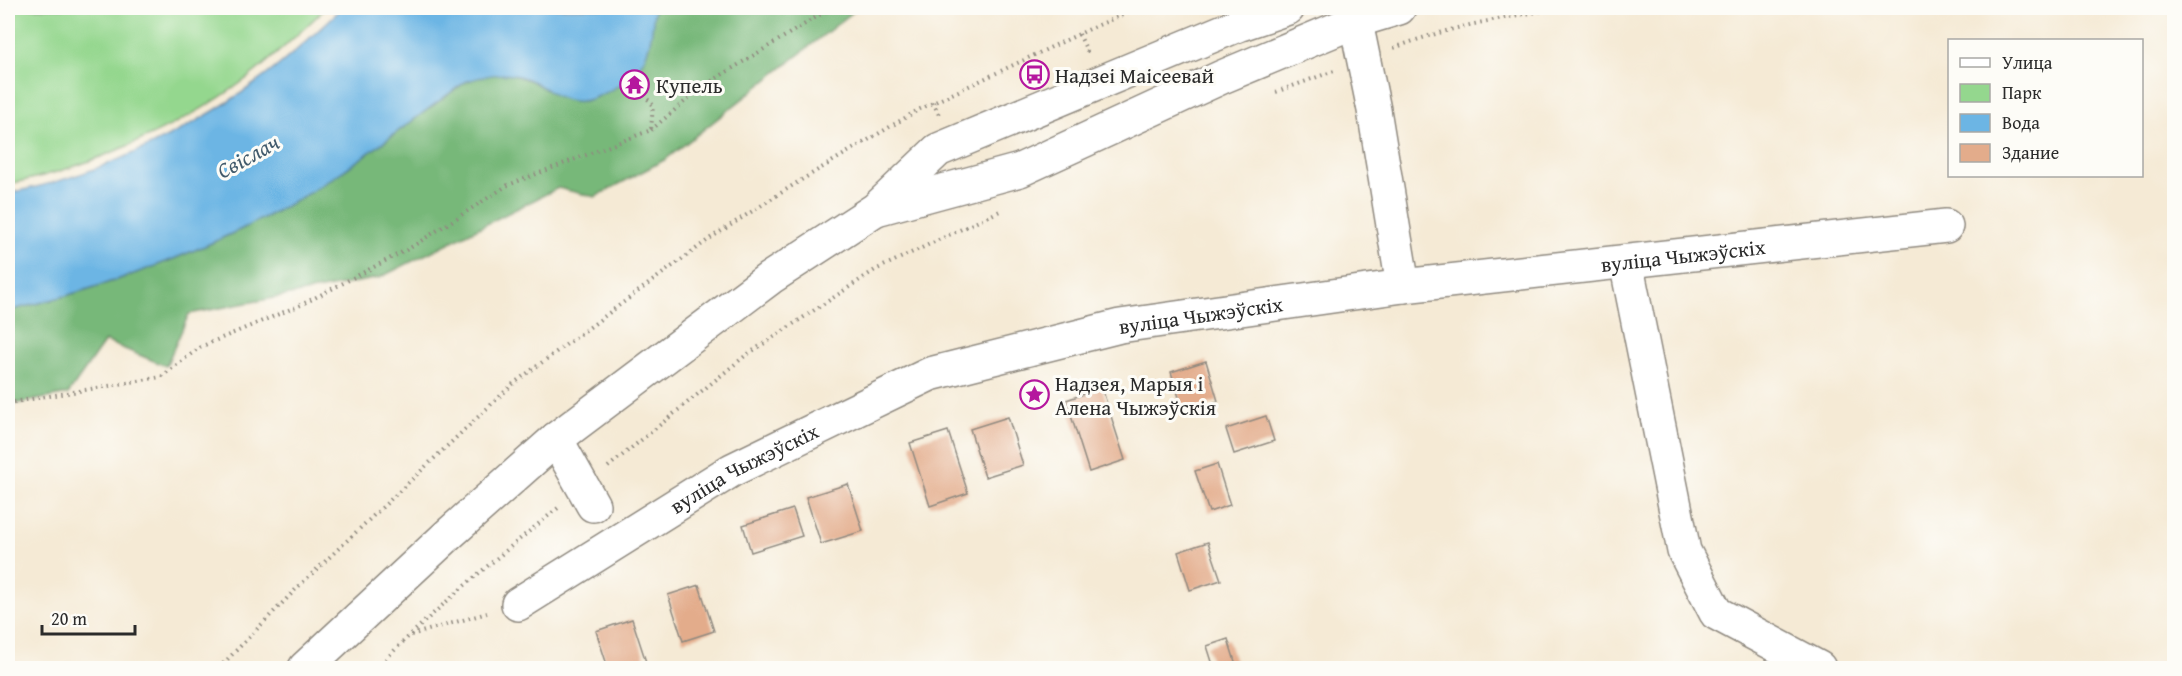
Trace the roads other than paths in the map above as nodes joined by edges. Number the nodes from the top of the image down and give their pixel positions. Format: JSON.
{"nodes":[{"id":1,"x":1288,"y":8,"type":"edge"},
{"id":2,"x":1399,"y":8,"type":"edge"},
{"id":3,"x":1355,"y":14,"type":"edge"},
{"id":4,"x":876,"y":209,"type":"junction"},
{"id":5,"x":1946,"y":226,"type":"dead end"},
{"id":6,"x":1626,"y":262,"type":"junction"},
{"id":7,"x":1403,"y":286,"type":"junction"},
{"id":8,"x":556,"y":440,"type":"junction"},
{"id":9,"x":588,"y":496,"type":"road end"},
{"id":10,"x":518,"y":604,"type":"road end"},
{"id":11,"x":307,"y":668,"type":"edge"},
{"id":12,"x":1819,"y":669,"type":"edge"}],
"edges":[{"from":1,"to":4,"type":"street"},
{"from":2,"to":3,"type":"street"},
{"from":3,"to":4,"type":"street"},
{"from":3,"to":7,"type":"street"},
{"from":4,"to":8,"type":"street"},
{"from":5,"to":6,"type":"street","name":"вуліца Чыжэўскіх"},
{"from":6,"to":7,"type":"street","name":"вуліца Чыжэўскіх"},
{"from":6,"to":12,"type":"street"},
{"from":7,"to":10,"type":"street","name":"вуліца Чыжэўскіх"},
{"from":8,"to":9,"type":"street"},
{"from":8,"to":11,"type":"street"}]}
